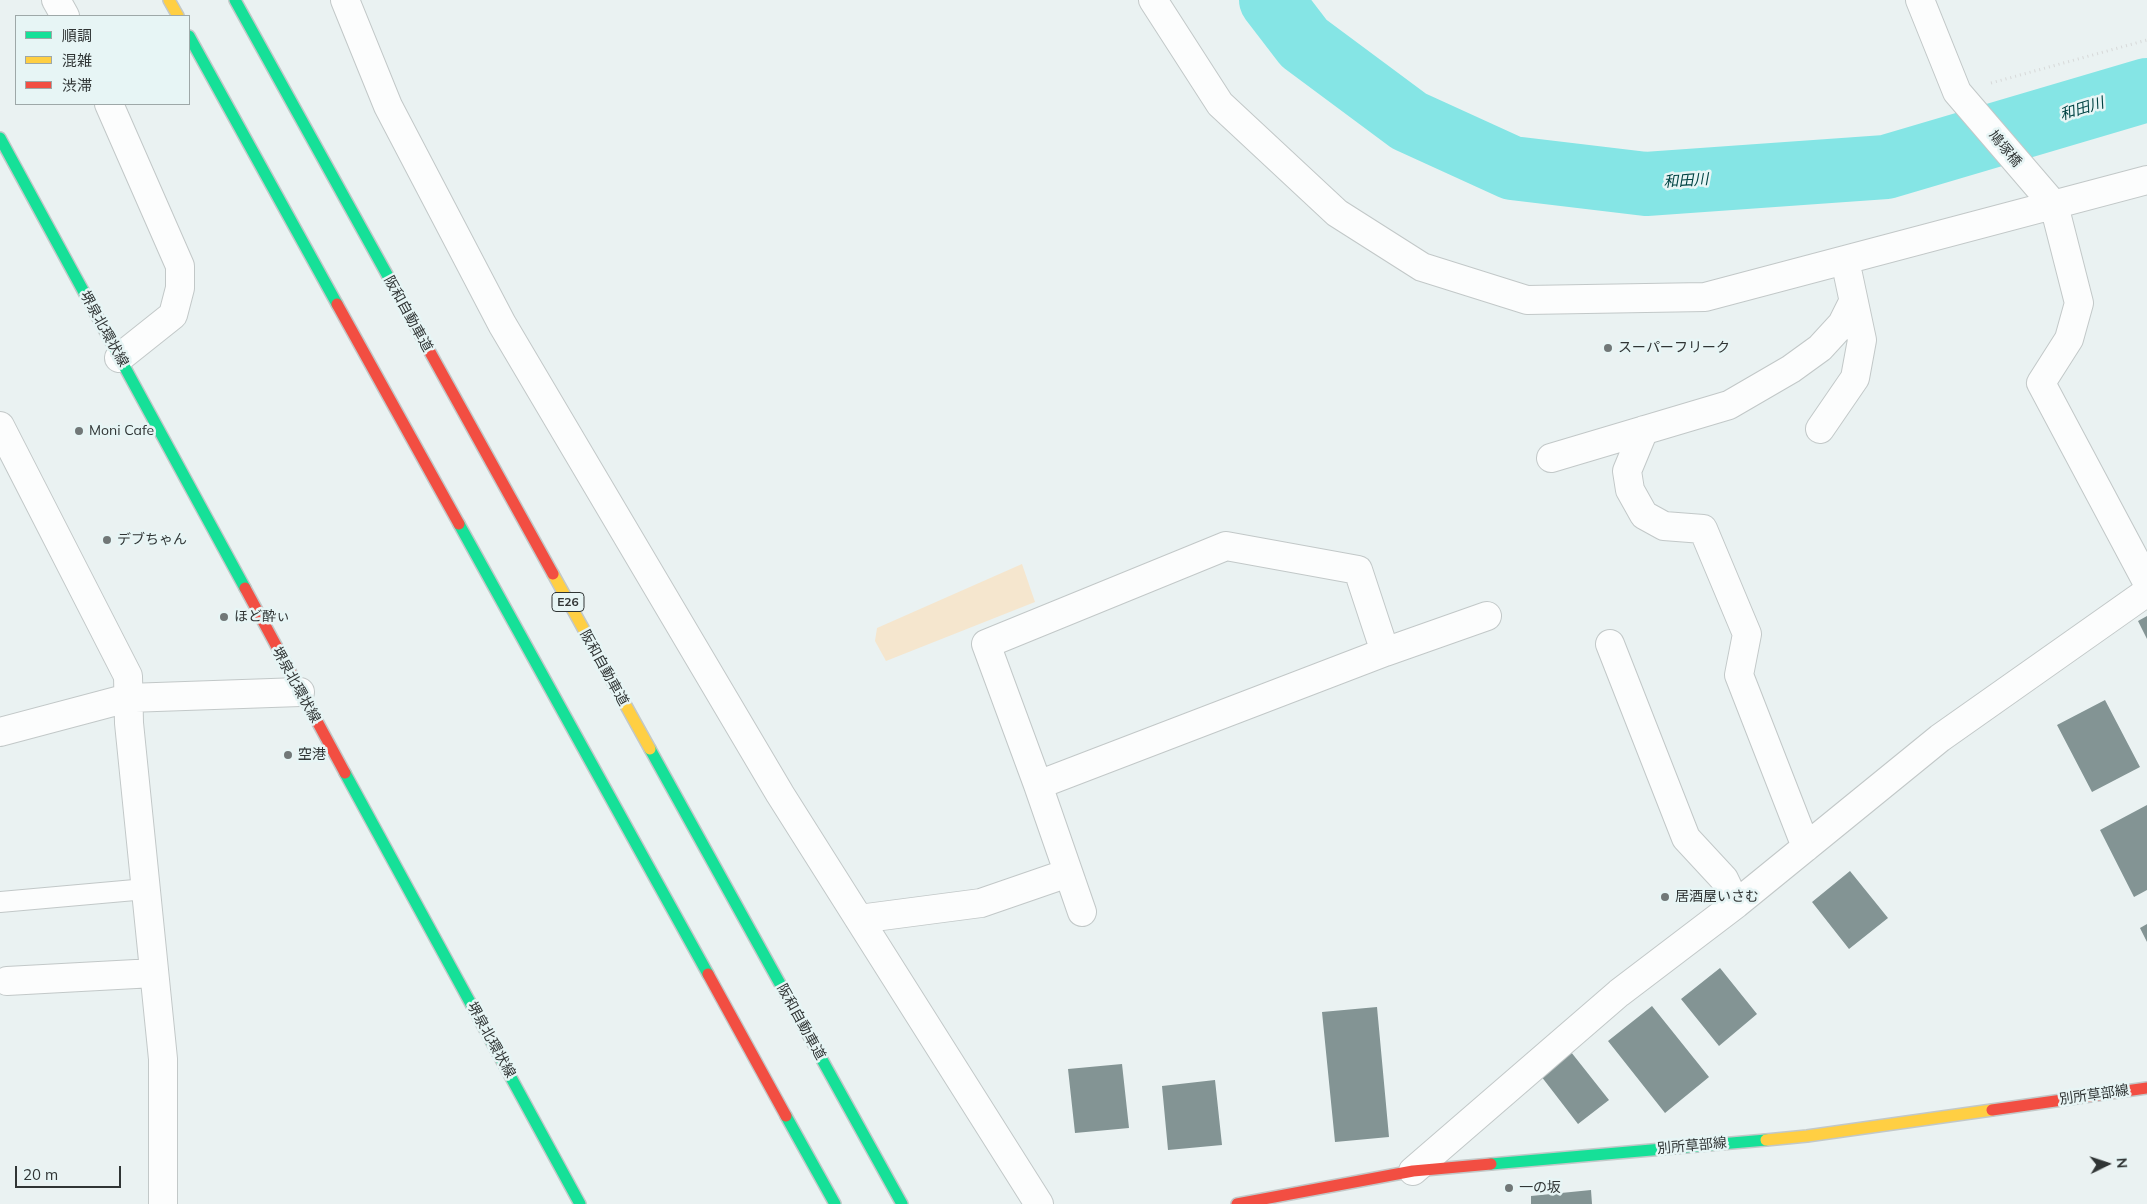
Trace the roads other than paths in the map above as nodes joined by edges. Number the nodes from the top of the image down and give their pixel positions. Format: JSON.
{"nodes":[{"id":1,"x":56,"y":0,"type":"edge"},
{"id":2,"x":169,"y":0,"type":"edge"},
{"id":3,"x":235,"y":0,"type":"edge"},
{"id":4,"x":345,"y":0,"type":"edge"},
{"id":5,"x":1153,"y":0,"type":"edge"},
{"id":6,"x":1920,"y":0,"type":"edge"},
{"id":7,"x":64,"y":15,"type":"edge"},
{"id":8,"x":177,"y":15,"type":"edge"},
{"id":9,"x":190,"y":38,"type":"edge"},
{"id":10,"x":109,"y":105,"type":"edge"},
{"id":11,"x":0,"y":138,"type":"edge"},
{"id":12,"x":2147,"y":180,"type":"edge"},
{"id":13,"x":2054,"y":205,"type":"junction"},
{"id":14,"x":1845,"y":260,"type":"junction"},
{"id":15,"x":1852,"y":302,"type":"junction"},
{"id":16,"x":120,"y":358,"type":"junction"},
{"id":17,"x":0,"y":426,"type":"edge"},
{"id":18,"x":1820,"y":429,"type":"dead end"},
{"id":19,"x":1644,"y":430,"type":"junction"},
{"id":20,"x":1551,"y":458,"type":"dead end"},
{"id":21,"x":2147,"y":582,"type":"edge"},
{"id":22,"x":2147,"y":592,"type":"edge"},
{"id":23,"x":1487,"y":616,"type":"dead end"},
{"id":24,"x":1610,"y":644,"type":"dead end"},
{"id":25,"x":1385,"y":652,"type":"junction"},
{"id":26,"x":300,"y":692,"type":"junction"},
{"id":27,"x":128,"y":698,"type":"junction"},
{"id":28,"x":0,"y":732,"type":"edge"},
{"id":29,"x":1038,"y":785,"type":"junction"},
{"id":30,"x":1806,"y":847,"type":"junction"},
{"id":31,"x":1068,"y":873,"type":"junction"},
{"id":32,"x":146,"y":889,"type":"junction"},
{"id":33,"x":0,"y":902,"type":"edge"},
{"id":34,"x":1736,"y":904,"type":"junction"},
{"id":35,"x":1082,"y":912,"type":"dead end"},
{"id":36,"x":859,"y":919,"type":"junction"},
{"id":37,"x":154,"y":973,"type":"junction"},
{"id":38,"x":7,"y":981,"type":"dead end"},
{"id":39,"x":2147,"y":1088,"type":"edge"},
{"id":40,"x":1413,"y":1171,"type":"junction"},
{"id":41,"x":1253,"y":1202,"type":"edge"},
{"id":42,"x":163,"y":1204,"type":"edge"},
{"id":43,"x":580,"y":1204,"type":"edge"},
{"id":44,"x":835,"y":1204,"type":"edge"},
{"id":45,"x":902,"y":1204,"type":"edge"},
{"id":46,"x":1039,"y":1204,"type":"edge"}],
"edges":[{"from":1,"to":7,"type":"street"},
{"from":2,"to":8,"type":"main road"},
{"from":3,"to":45,"type":"main road","name":"阪和自動車道","number":"E26"},
{"from":4,"to":36,"type":"street"},
{"from":5,"to":14,"type":"street"},
{"from":6,"to":13,"type":"street","name":"鳩塚橋"},
{"from":9,"to":44,"type":"main road"},
{"from":10,"to":16,"type":"street"},
{"from":11,"to":16,"type":"main road","name":"堺泉北環状線"},
{"from":12,"to":13,"type":"street"},
{"from":13,"to":14,"type":"street"},
{"from":13,"to":21,"type":"street"},
{"from":14,"to":15,"type":"street"},
{"from":15,"to":18,"type":"street"},
{"from":15,"to":19,"type":"street"},
{"from":16,"to":26,"type":"main road","name":"堺泉北環状線"},
{"from":17,"to":27,"type":"street"},
{"from":19,"to":20,"type":"street"},
{"from":19,"to":30,"type":"street"},
{"from":22,"to":30,"type":"street"},
{"from":23,"to":25,"type":"street"},
{"from":24,"to":34,"type":"street"},
{"from":25,"to":29,"type":"street"},
{"from":25,"to":29,"type":"street"},
{"from":26,"to":27,"type":"street"},
{"from":26,"to":43,"type":"main road","name":"堺泉北環状線"},
{"from":27,"to":28,"type":"street"},
{"from":27,"to":32,"type":"street"},
{"from":29,"to":31,"type":"street"},
{"from":30,"to":34,"type":"street"},
{"from":31,"to":35,"type":"street"},
{"from":31,"to":36,"type":"street"},
{"from":32,"to":33,"type":"lane"},
{"from":32,"to":37,"type":"street"},
{"from":34,"to":40,"type":"street"},
{"from":36,"to":46,"type":"street"},
{"from":37,"to":38,"type":"street"},
{"from":37,"to":42,"type":"street"},
{"from":39,"to":40,"type":"main road","name":"別所草部線"},
{"from":40,"to":41,"type":"main road","name":"別所草部線"}]}
